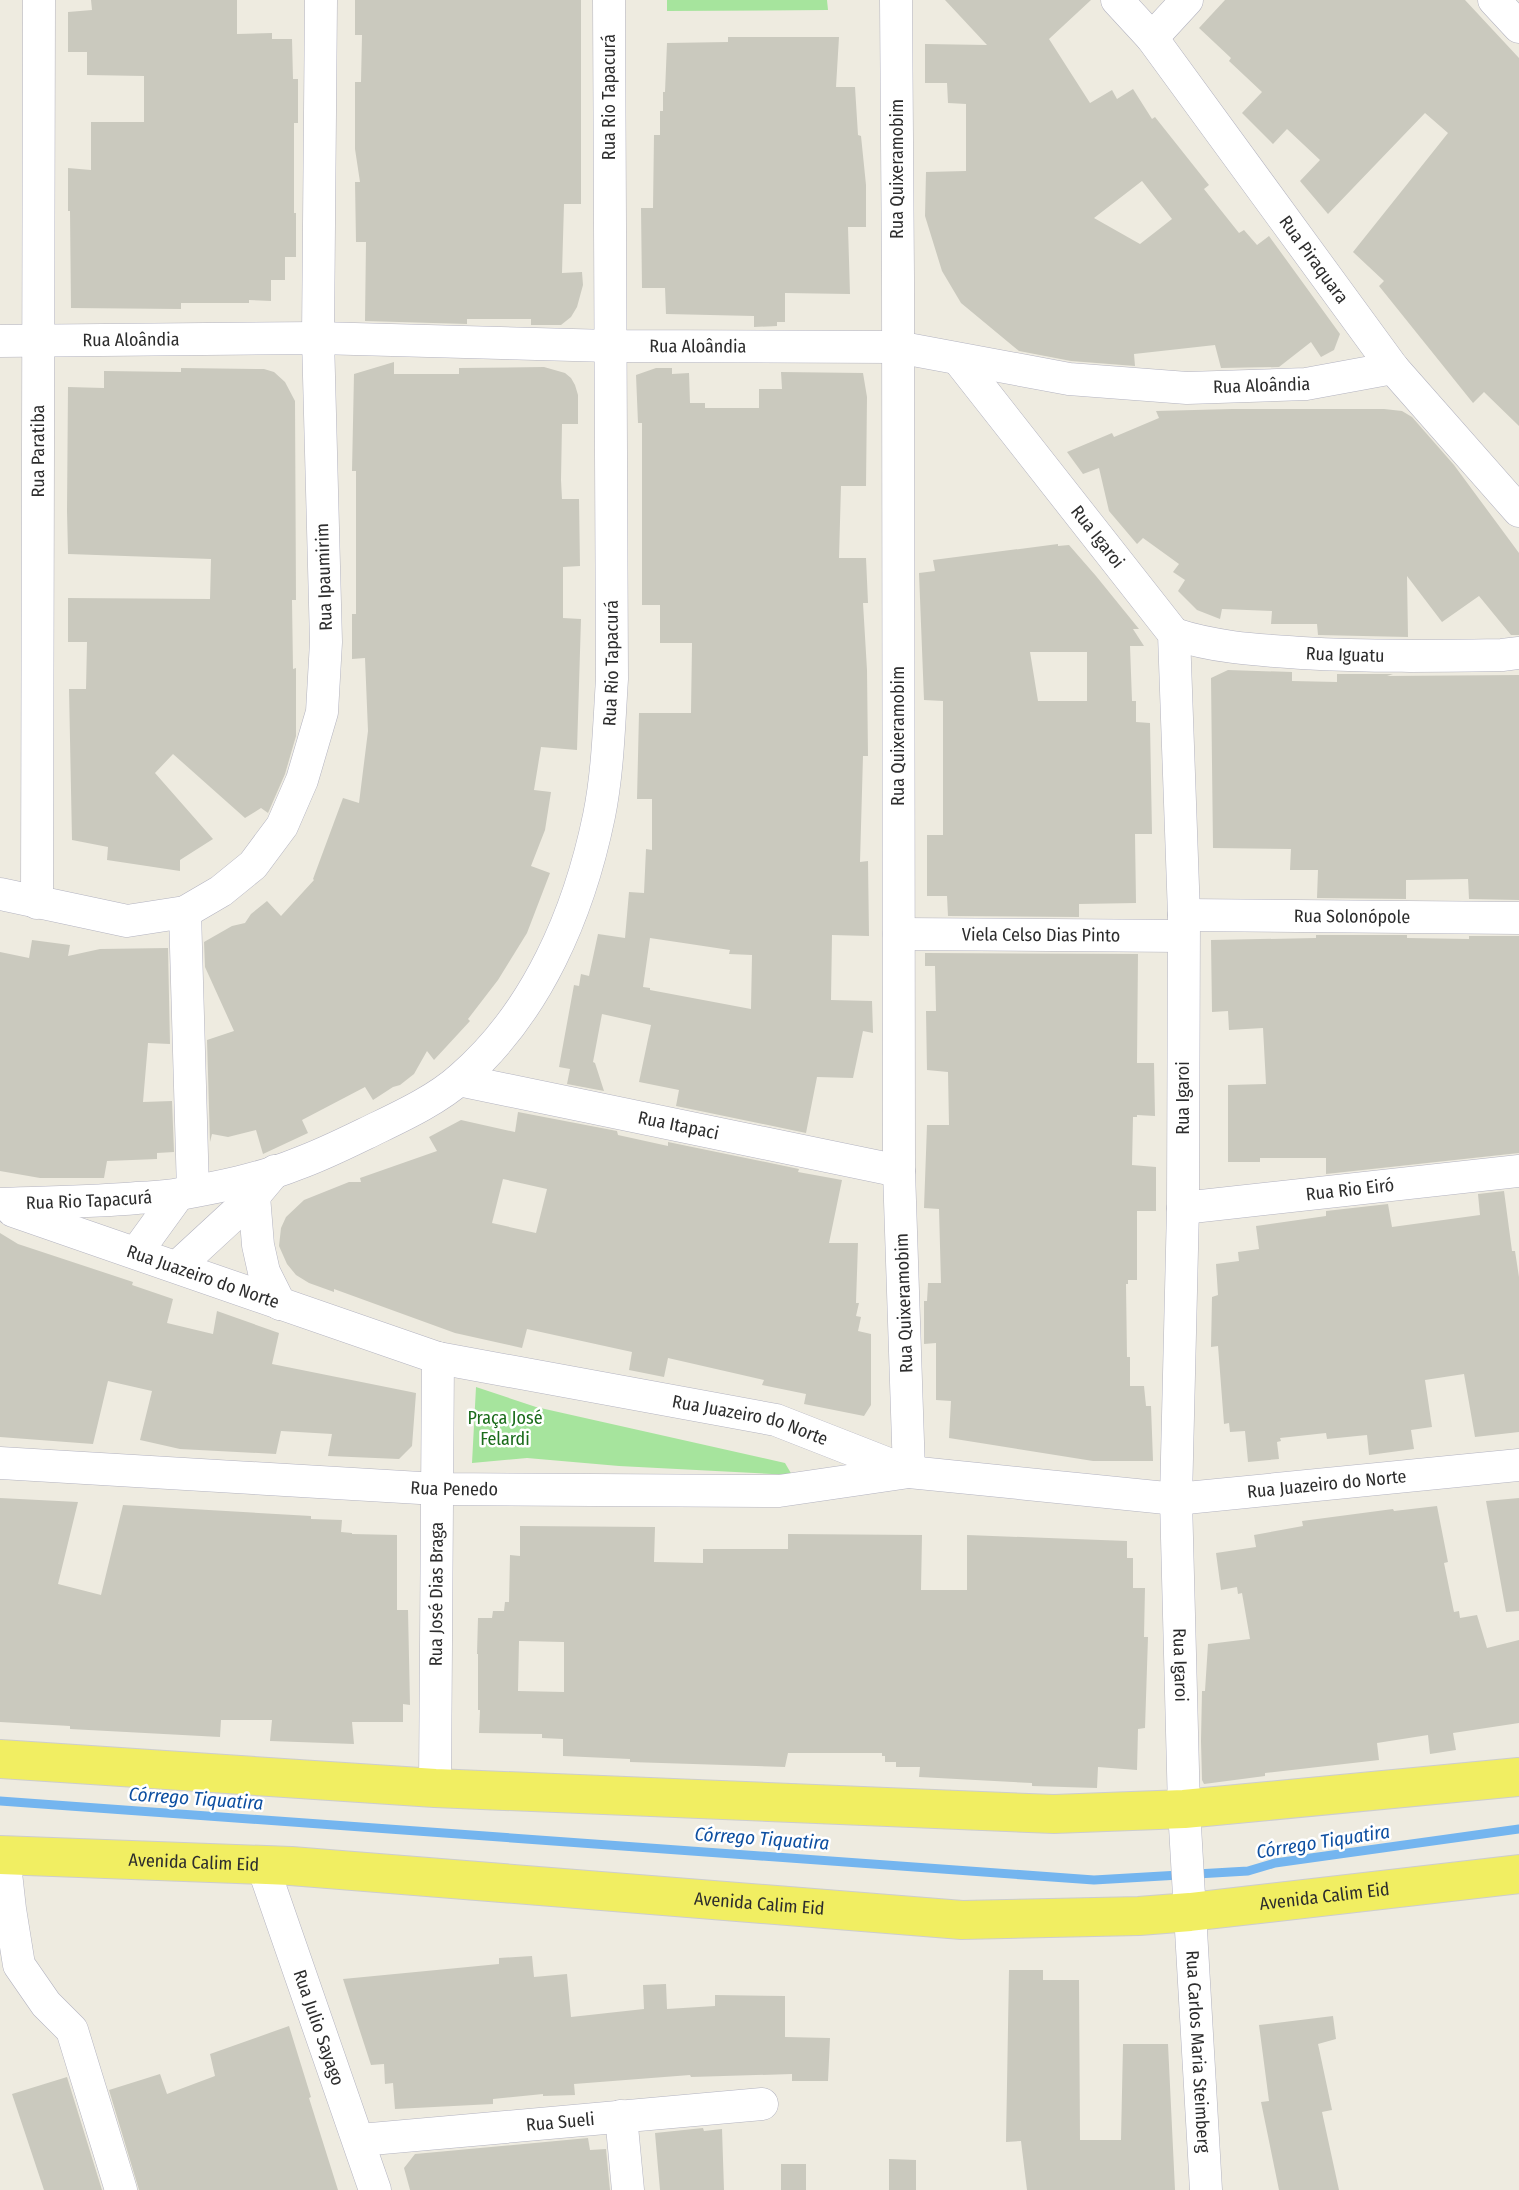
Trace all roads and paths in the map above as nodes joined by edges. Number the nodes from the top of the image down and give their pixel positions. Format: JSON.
{"nodes":[{"id":1,"x":39,"y":0,"type":"edge"},
{"id":2,"x":321,"y":0,"type":"edge"},
{"id":3,"x":608,"y":0,"type":"edge"},
{"id":4,"x":896,"y":0,"type":"edge"},
{"id":5,"x":1117,"y":0,"type":"edge"},
{"id":6,"x":1187,"y":0,"type":"edge"},
{"id":7,"x":1494,"y":0,"type":"edge"},
{"id":8,"x":1519,"y":27,"type":"edge"},
{"id":9,"x":1152,"y":38,"type":"junction"},
{"id":10,"x":318,"y":338,"type":"junction"},
{"id":11,"x":0,"y":341,"type":"edge"},
{"id":12,"x":39,"y":342,"type":"junction"},
{"id":13,"x":610,"y":345,"type":"junction"},
{"id":14,"x":897,"y":347,"type":"junction"},
{"id":15,"x":958,"y":359,"type":"junction"},
{"id":16,"x":1393,"y":368,"type":"junction"},
{"id":17,"x":1519,"y":511,"type":"edge"},
{"id":18,"x":1174,"y":634,"type":"junction"},
{"id":19,"x":1519,"y":653,"type":"edge"},
{"id":20,"x":0,"y":894,"type":"edge"},
{"id":21,"x":37,"y":903,"type":"junction"},
{"id":22,"x":185,"y":912,"type":"junction"},
{"id":23,"x":1519,"y":918,"type":"edge"},
{"id":24,"x":1183,"y":925,"type":"junction"},
{"id":25,"x":899,"y":934,"type":"junction"},
{"id":26,"x":459,"y":1080,"type":"junction"},
{"id":27,"x":275,"y":1171,"type":"junction"},
{"id":28,"x":899,"y":1171,"type":"junction"},
{"id":29,"x":1519,"y":1171,"type":"edge"},
{"id":30,"x":186,"y":1193,"type":"junction"},
{"id":31,"x":254,"y":1196,"type":"junction"},
{"id":32,"x":0,"y":1205,"type":"edge"},
{"id":33,"x":1182,"y":1208,"type":"junction"},
{"id":34,"x":135,"y":1253,"type":"junction"},
{"id":35,"x":177,"y":1267,"type":"junction"},
{"id":36,"x":280,"y":1304,"type":"junction"},
{"id":37,"x":438,"y":1358,"type":"junction"},
{"id":38,"x":0,"y":1463,"type":"edge"},
{"id":39,"x":1519,"y":1465,"type":"edge"},
{"id":40,"x":909,"y":1472,"type":"junction"},
{"id":41,"x":437,"y":1489,"type":"junction"},
{"id":42,"x":1176,"y":1499,"type":"junction"},
{"id":43,"x":0,"y":1759,"type":"edge"},
{"id":44,"x":1519,"y":1777,"type":"edge"},
{"id":45,"x":435,"y":1788,"type":"junction"},
{"id":46,"x":1184,"y":1809,"type":"junction"},
{"id":47,"x":2,"y":1855,"type":"edge"},
{"id":48,"x":262,"y":1864,"type":"junction"},
{"id":49,"x":1519,"y":1874,"type":"edge"},
{"id":50,"x":1190,"y":1903,"type":"junction"},
{"id":51,"x":762,"y":2104,"type":"dead end"},
{"id":52,"x":621,"y":2116,"type":"junction"},
{"id":53,"x":359,"y":2140,"type":"junction"},
{"id":54,"x":121,"y":2190,"type":"edge"},
{"id":55,"x":375,"y":2190,"type":"edge"},
{"id":56,"x":628,"y":2190,"type":"edge"},
{"id":57,"x":1206,"y":2190,"type":"edge"}],
"edges":[{"from":1,"to":12,"type":"street","name":"Rua Paratiba"},
{"from":2,"to":10,"type":"street","name":"Rua Ipaumirim"},
{"from":3,"to":13,"type":"street","name":"Rua Rio Tapacurá"},
{"from":4,"to":14,"type":"street","name":"Rua Quixeramobim"},
{"from":5,"to":9,"type":"street","name":"Rua Piraquara"},
{"from":6,"to":9,"type":"street"},
{"from":7,"to":8,"type":"street"},
{"from":9,"to":16,"type":"street","name":"Rua Piraquara"},
{"from":10,"to":12,"type":"street","name":"Rua Aloândia"},
{"from":10,"to":13,"type":"street","name":"Rua Aloândia"},
{"from":10,"to":22,"type":"street","name":"Rua Ipaumirim"},
{"from":11,"to":12,"type":"street","name":"Rua Aloândia"},
{"from":12,"to":21,"type":"street","name":"Rua Paratiba"},
{"from":13,"to":14,"type":"street","name":"Rua Aloândia"},
{"from":13,"to":26,"type":"street","name":"Rua Rio Tapacurá"},
{"from":14,"to":15,"type":"street","name":"Rua Aloândia"},
{"from":14,"to":25,"type":"street","name":"Rua Quixeramobim"},
{"from":15,"to":16,"type":"street","name":"Rua Aloândia"},
{"from":15,"to":18,"type":"street","name":"Rua Igaroi"},
{"from":16,"to":17,"type":"street","name":"Rua Piraquara"},
{"from":18,"to":19,"type":"street","name":"Rua Iguatu"},
{"from":18,"to":24,"type":"street","name":"Rua Igaroi"},
{"from":20,"to":21,"type":"street","name":"Rua Ipaumirim"},
{"from":21,"to":22,"type":"street","name":"Rua Ipaumirim"},
{"from":22,"to":30,"type":"street"},
{"from":23,"to":24,"type":"street","name":"Rua Solonópole"},
{"from":24,"to":25,"type":"street","name":"Viela Celso Dias Pinto"},
{"from":24,"to":33,"type":"street","name":"Rua Igaroi"},
{"from":25,"to":28,"type":"street","name":"Rua Quixeramobim"},
{"from":26,"to":27,"type":"street","name":"Rua Rio Tapacurá"},
{"from":26,"to":28,"type":"street","name":"Rua Itapaci"},
{"from":27,"to":30,"type":"street","name":"Rua Rio Tapacurá"},
{"from":27,"to":31,"type":"street"},
{"from":28,"to":40,"type":"street","name":"Rua Quixeramobim"},
{"from":29,"to":33,"type":"street","name":"Rua Rio Eiró"},
{"from":30,"to":32,"type":"street","name":"Rua Rio Tapacurá"},
{"from":30,"to":34,"type":"street","name":"Rua Rio Tapacurá"},
{"from":31,"to":35,"type":"street"},
{"from":31,"to":36,"type":"street"},
{"from":32,"to":34,"type":"street","name":"Rua Juazeiro do Norte"},
{"from":33,"to":42,"type":"street","name":"Rua Igaroi"},
{"from":34,"to":35,"type":"street","name":"Rua Juazeiro do Norte"},
{"from":35,"to":36,"type":"street","name":"Rua Juazeiro do Norte"},
{"from":36,"to":37,"type":"street","name":"Rua Juazeiro do Norte"},
{"from":37,"to":40,"type":"street","name":"Rua Juazeiro do Norte"},
{"from":37,"to":41,"type":"street","name":"Rua José Dias Braga"},
{"from":38,"to":41,"type":"street","name":"Rua Penedo"},
{"from":39,"to":42,"type":"street","name":"Rua Juazeiro do Norte"},
{"from":40,"to":41,"type":"street","name":"Rua Penedo"},
{"from":40,"to":42,"type":"street","name":"Rua Juazeiro do Norte"},
{"from":41,"to":45,"type":"street","name":"Rua José Dias Braga"},
{"from":42,"to":46,"type":"street","name":"Rua Igaroi"},
{"from":43,"to":45,"type":"main road"},
{"from":44,"to":46,"type":"main road"},
{"from":45,"to":46,"type":"main road"},
{"from":46,"to":50,"type":"street","name":"Rua Igaroi"},
{"from":47,"to":48,"type":"main road","name":"Avenida Calim Eid"},
{"from":47,"to":54,"type":"street"},
{"from":48,"to":50,"type":"main road","name":"Avenida Calim Eid"},
{"from":48,"to":53,"type":"street","name":"Rua Julio Sayago"},
{"from":49,"to":50,"type":"main road","name":"Avenida Calim Eid"},
{"from":50,"to":57,"type":"street","name":"Rua Carlos Maria Steimberg"},
{"from":51,"to":52,"type":"street","name":"Rua Sueli"},
{"from":52,"to":53,"type":"street","name":"Rua Sueli"},
{"from":52,"to":56,"type":"street"},
{"from":53,"to":55,"type":"street","name":"Rua Julio Sayago"}]}
